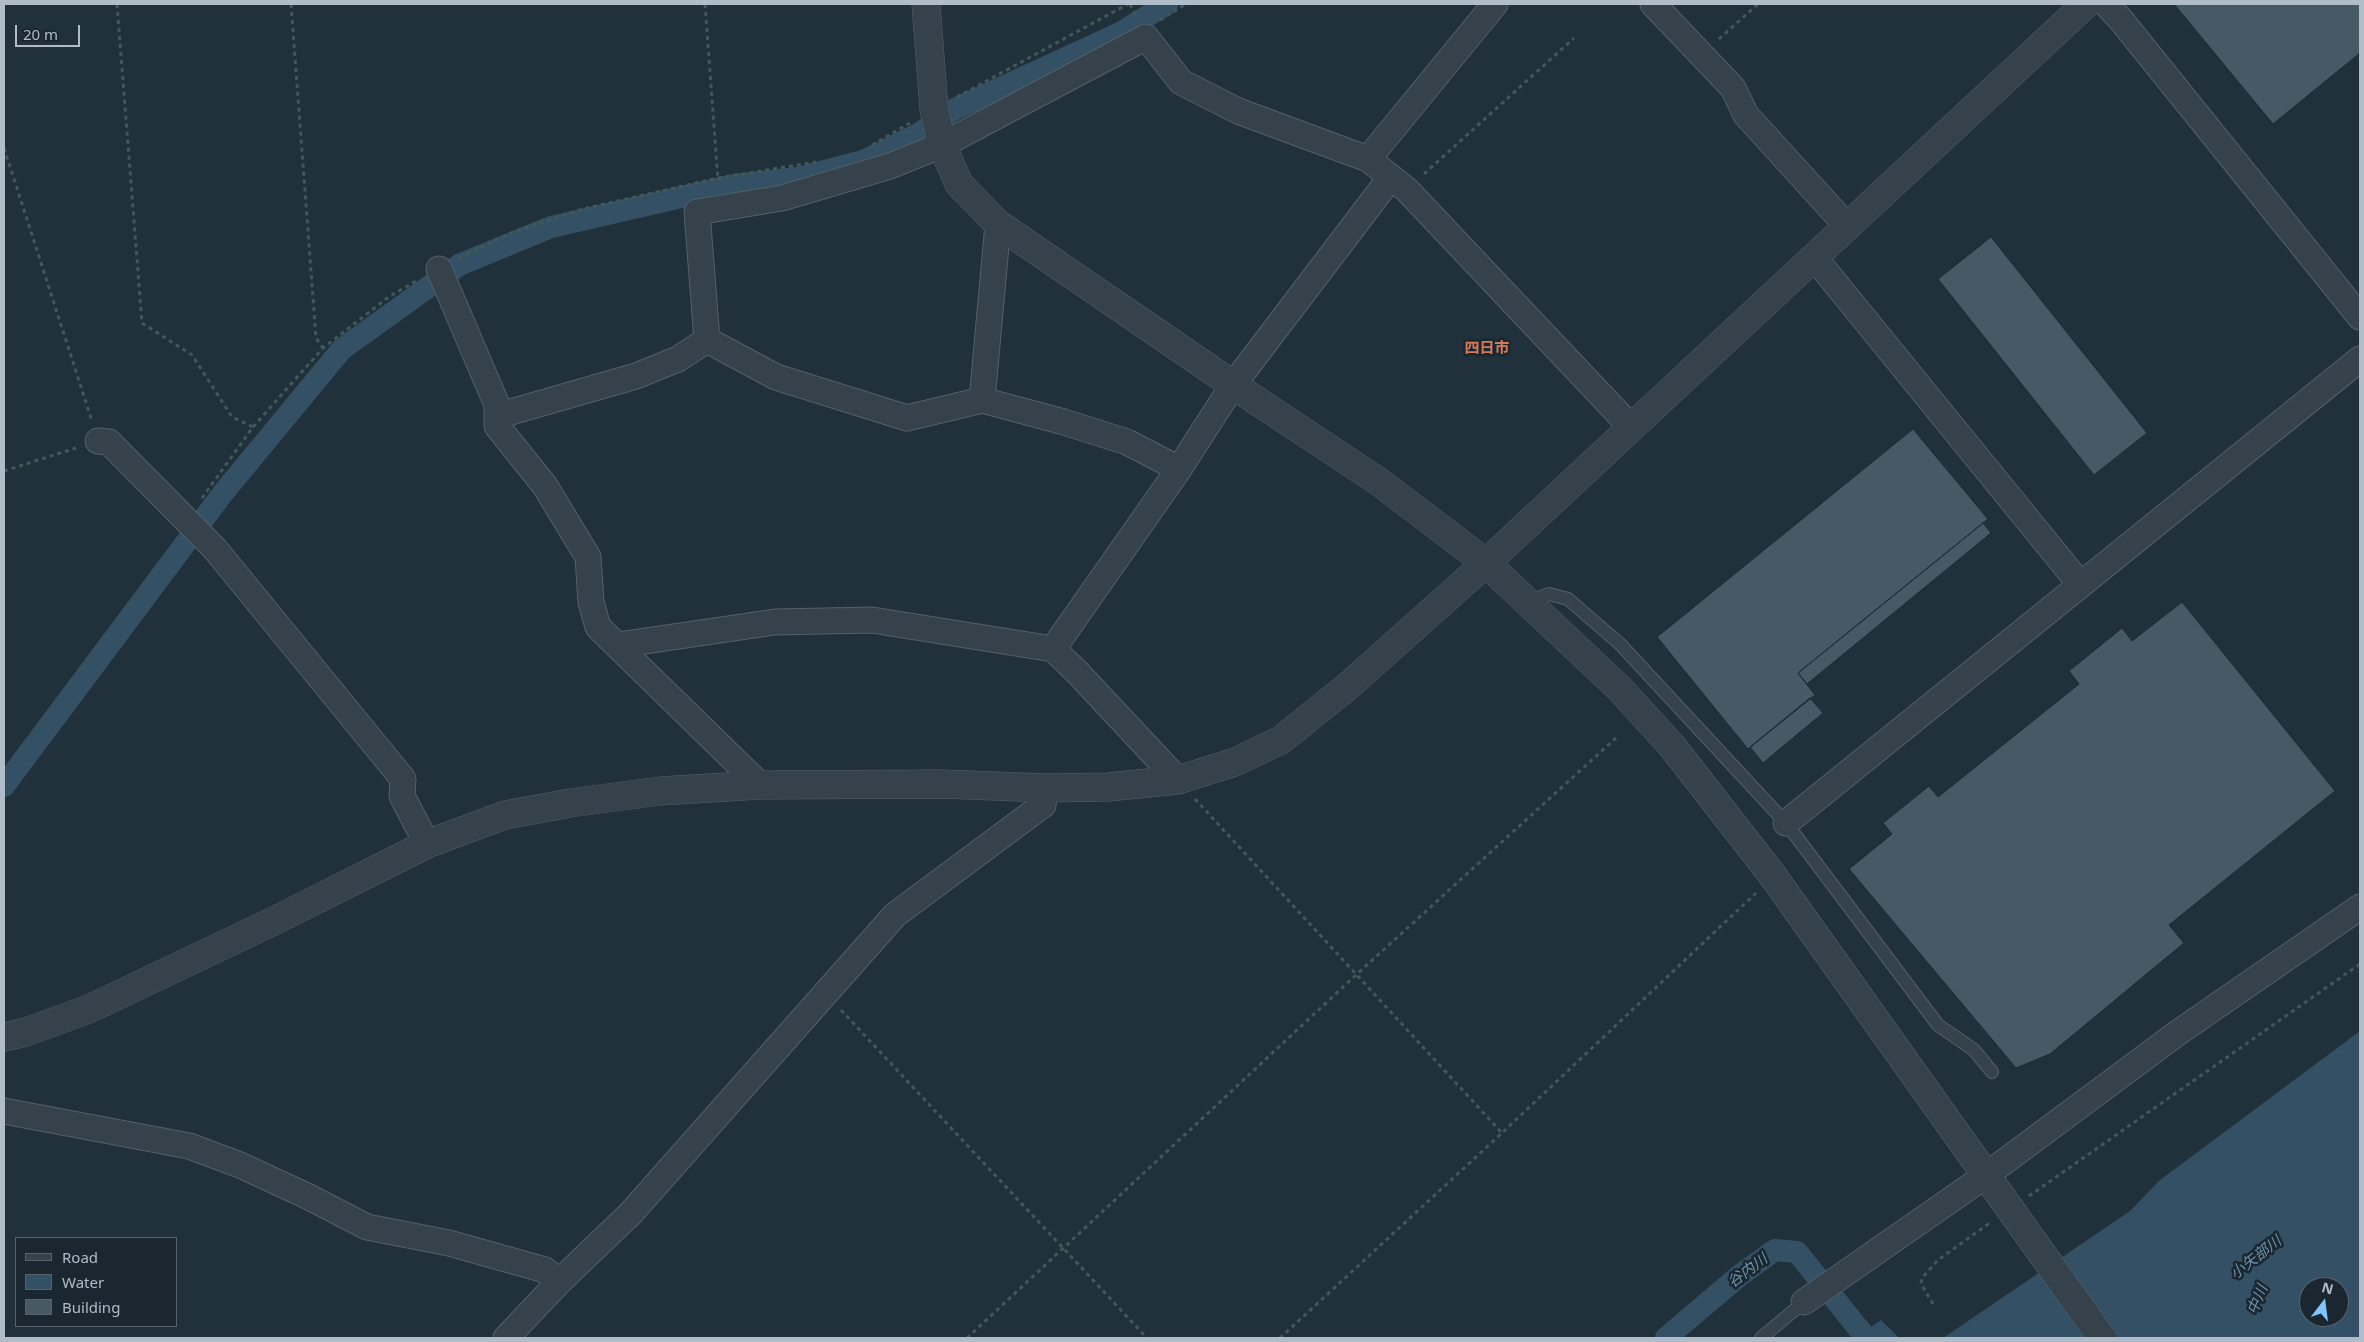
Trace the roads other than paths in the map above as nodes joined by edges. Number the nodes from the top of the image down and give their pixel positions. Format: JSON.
{"nodes":[{"id":1,"x":926,"y":4,"type":"edge"},
{"id":2,"x":1495,"y":4,"type":"edge"},
{"id":3,"x":1653,"y":4,"type":"edge"},
{"id":4,"x":2086,"y":4,"type":"edge"},
{"id":5,"x":2106,"y":4,"type":"edge"},
{"id":6,"x":938,"y":125,"type":"junction"},
{"id":7,"x":1368,"y":159,"type":"junction"},
{"id":8,"x":1399,"y":184,"type":"junction"},
{"id":9,"x":998,"y":224,"type":"junction"},
{"id":10,"x":1847,"y":226,"type":"junction"},
{"id":11,"x":1814,"y":257,"type":"junction"},
{"id":12,"x":439,"y":269,"type":"road end"},
{"id":13,"x":2360,"y":317,"type":"edge"},
{"id":14,"x":708,"y":340,"type":"junction"},
{"id":15,"x":2360,"y":358,"type":"edge"},
{"id":16,"x":1233,"y":385,"type":"junction"},
{"id":17,"x":982,"y":400,"type":"junction"},
{"id":18,"x":497,"y":416,"type":"junction"},
{"id":19,"x":1632,"y":428,"type":"junction"},
{"id":20,"x":98,"y":441,"type":"road end"},
{"id":21,"x":1179,"y":469,"type":"junction"},
{"id":22,"x":1486,"y":563,"type":"junction"},
{"id":23,"x":2080,"y":584,"type":"junction"},
{"id":24,"x":1530,"y":606,"type":"junction"},
{"id":25,"x":618,"y":645,"type":"junction"},
{"id":26,"x":1052,"y":649,"type":"junction"},
{"id":27,"x":1178,"y":780,"type":"junction"},
{"id":28,"x":760,"y":785,"type":"junction"},
{"id":29,"x":1045,"y":788,"type":"junction"},
{"id":30,"x":1786,"y":822,"type":"junction"},
{"id":31,"x":427,"y":844,"type":"junction"},
{"id":32,"x":2360,"y":907,"type":"edge"},
{"id":33,"x":4,"y":1037,"type":"edge"},
{"id":34,"x":1992,"y":1072,"type":"dead end"},
{"id":35,"x":4,"y":1111,"type":"edge"},
{"id":36,"x":1989,"y":1180,"type":"junction"},
{"id":37,"x":559,"y":1282,"type":"junction"},
{"id":38,"x":1804,"y":1302,"type":"joint"},
{"id":39,"x":506,"y":1338,"type":"edge"},
{"id":40,"x":1761,"y":1338,"type":"edge"},
{"id":41,"x":2102,"y":1338,"type":"edge"}],
"edges":[{"from":1,"to":6,"type":"street"},
{"from":2,"to":7,"type":"street"},
{"from":3,"to":10,"type":"street"},
{"from":4,"to":10,"type":"street"},
{"from":5,"to":13,"type":"street"},
{"from":6,"to":7,"type":"street"},
{"from":6,"to":9,"type":"street"},
{"from":6,"to":14,"type":"street"},
{"from":7,"to":8,"type":"street"},
{"from":8,"to":16,"type":"street"},
{"from":8,"to":19,"type":"street"},
{"from":9,"to":16,"type":"street"},
{"from":9,"to":17,"type":"street"},
{"from":10,"to":11,"type":"street"},
{"from":11,"to":19,"type":"street"},
{"from":11,"to":23,"type":"street"},
{"from":12,"to":18,"type":"street"},
{"from":14,"to":17,"type":"street"},
{"from":14,"to":18,"type":"street"},
{"from":15,"to":23,"type":"street"},
{"from":16,"to":21,"type":"street"},
{"from":16,"to":22,"type":"street"},
{"from":17,"to":21,"type":"street"},
{"from":18,"to":25,"type":"street"},
{"from":19,"to":22,"type":"street"},
{"from":20,"to":31,"type":"street"},
{"from":21,"to":26,"type":"street"},
{"from":22,"to":24,"type":"street"},
{"from":22,"to":27,"type":"street"},
{"from":23,"to":30,"type":"street"},
{"from":24,"to":30,"type":"lane"},
{"from":24,"to":36,"type":"street"},
{"from":25,"to":26,"type":"street"},
{"from":25,"to":28,"type":"street"},
{"from":26,"to":27,"type":"street"},
{"from":27,"to":29,"type":"street"},
{"from":28,"to":29,"type":"street"},
{"from":28,"to":31,"type":"street"},
{"from":29,"to":37,"type":"street"},
{"from":30,"to":34,"type":"lane"},
{"from":31,"to":33,"type":"street"},
{"from":32,"to":36,"type":"street"},
{"from":35,"to":37,"type":"street"},
{"from":36,"to":38,"type":"street"},
{"from":36,"to":41,"type":"street","bridge":true},
{"from":37,"to":39,"type":"street"},
{"from":38,"to":40,"type":"lane"}]}
